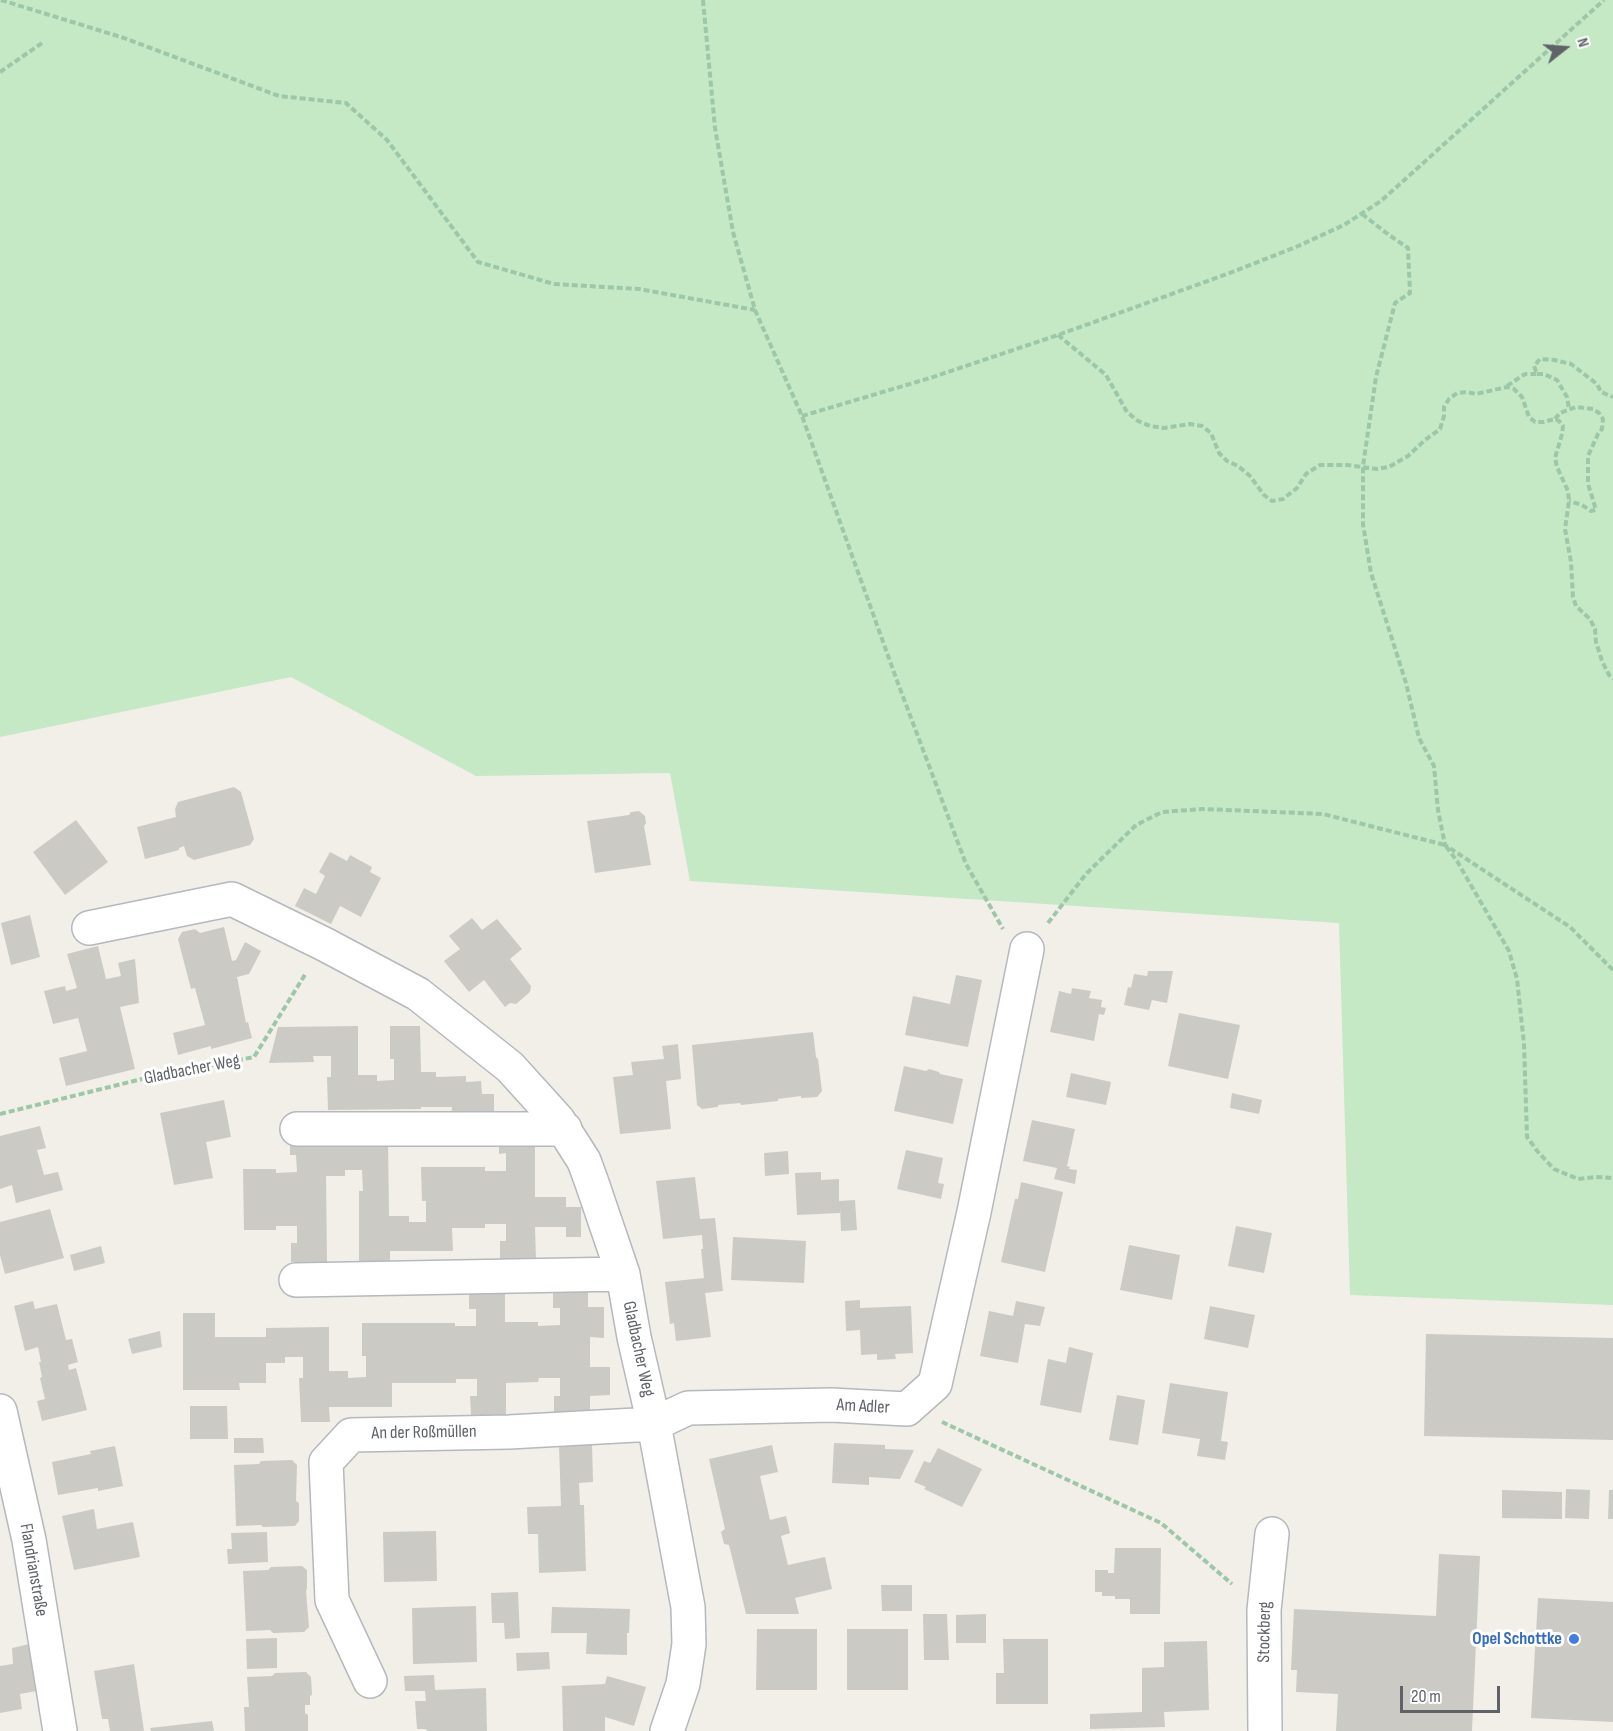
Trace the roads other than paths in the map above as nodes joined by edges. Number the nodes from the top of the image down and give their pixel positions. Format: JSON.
{"nodes":[{"id":1,"x":89,"y":928,"type":"dead end"},
{"id":2,"x":1027,"y":949,"type":"road end"},
{"id":3,"x":297,"y":1129,"type":"dead end"},
{"id":4,"x":565,"y":1130,"type":"junction"},
{"id":5,"x":623,"y":1274,"type":"junction"},
{"id":6,"x":296,"y":1280,"type":"dead end"},
{"id":7,"x":0,"y":1411,"type":"edge"},
{"id":8,"x":654,"y":1424,"type":"junction"},
{"id":9,"x":1272,"y":1534,"type":"dead end"},
{"id":10,"x":370,"y":1682,"type":"dead end"},
{"id":11,"x":60,"y":1731,"type":"edge"},
{"id":12,"x":667,"y":1731,"type":"edge"},
{"id":13,"x":1265,"y":1731,"type":"edge"}],
"edges":[{"from":1,"to":4,"type":"street","name":"Gladbacher Weg"},
{"from":2,"to":8,"type":"street","name":"Am Adler"},
{"from":3,"to":4,"type":"street"},
{"from":4,"to":5,"type":"street","name":"Gladbacher Weg"},
{"from":5,"to":6,"type":"street"},
{"from":5,"to":8,"type":"street","name":"Gladbacher Weg"},
{"from":7,"to":11,"type":"street","name":"Flandrianstraße"},
{"from":8,"to":10,"type":"street","name":"An der Roßmüllen"},
{"from":8,"to":12,"type":"street"},
{"from":9,"to":13,"type":"street","name":"Stockberg"}]}
